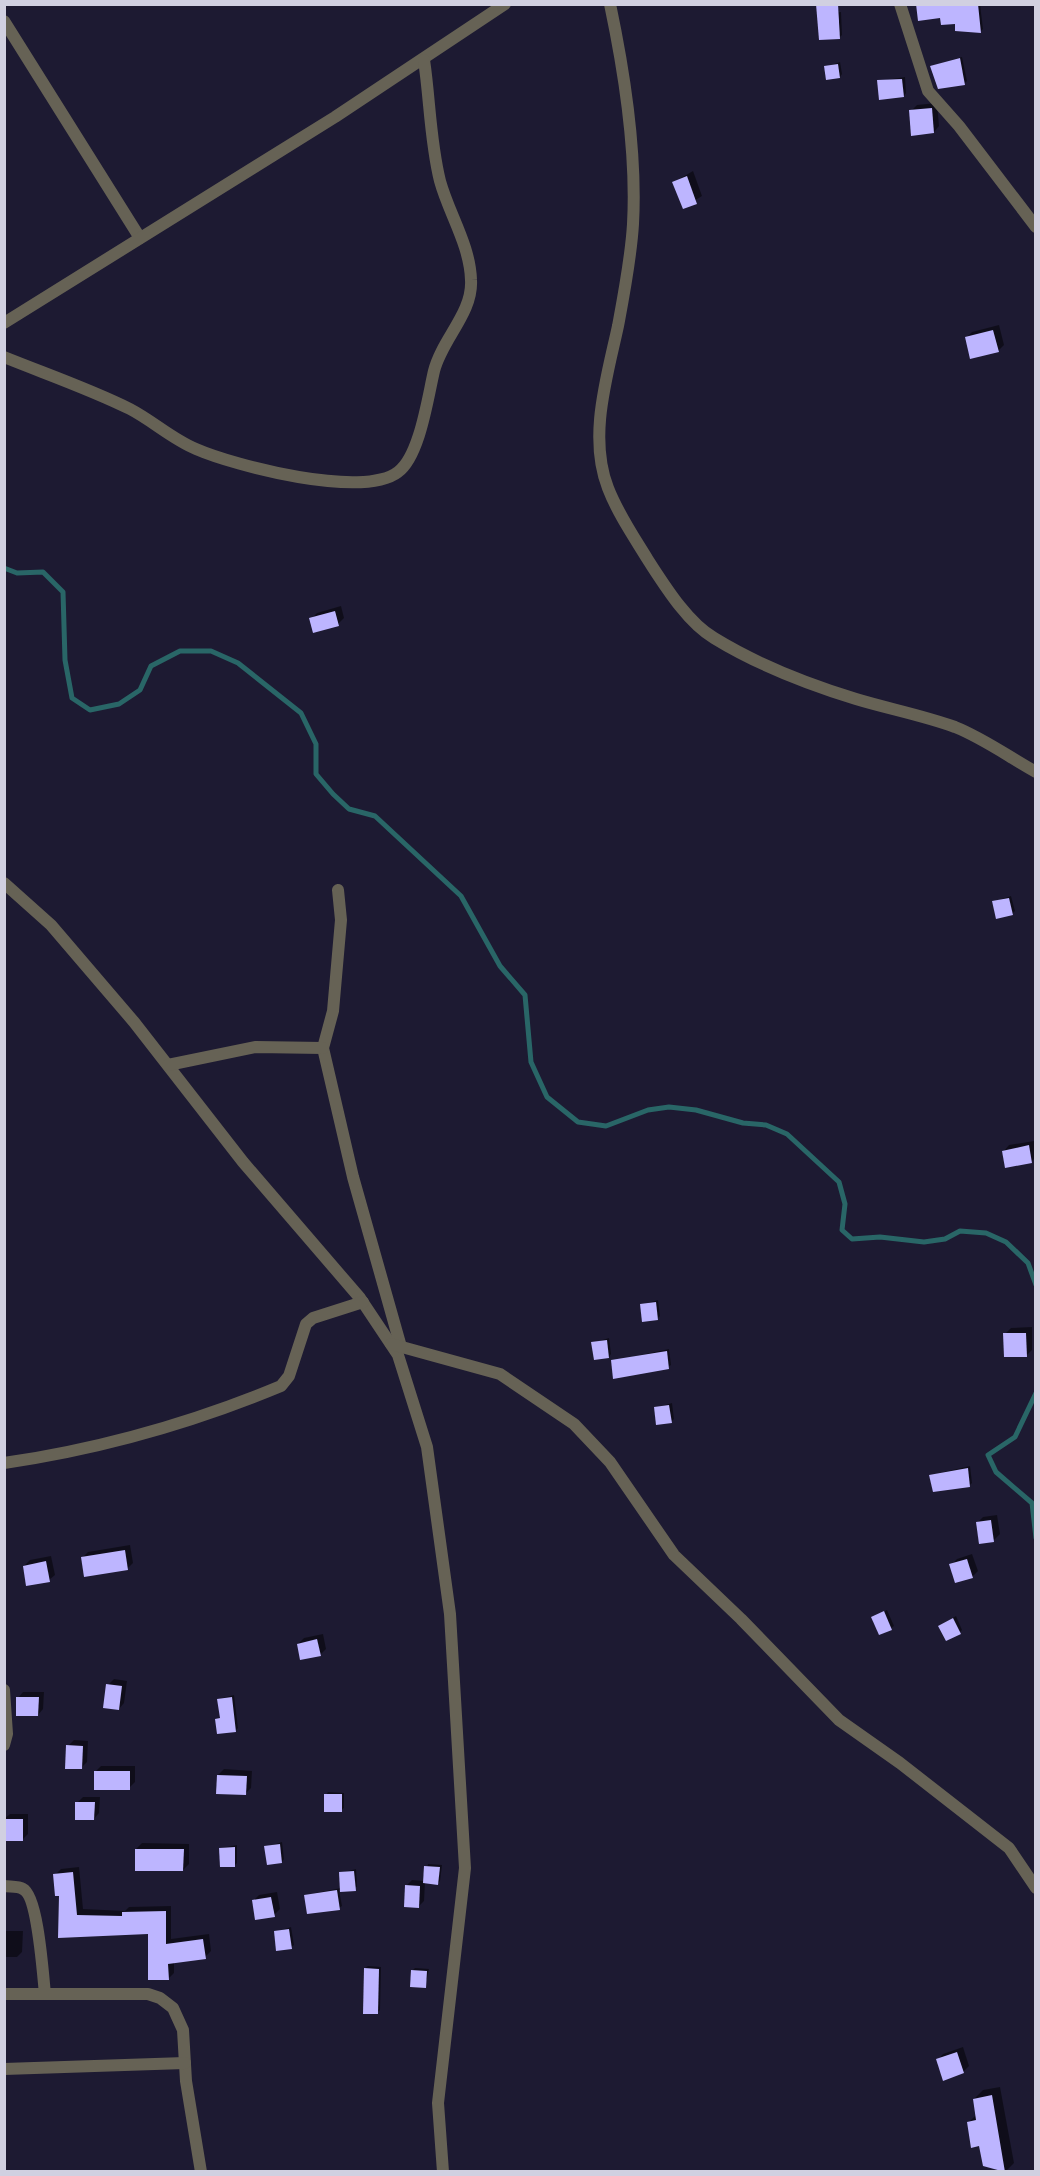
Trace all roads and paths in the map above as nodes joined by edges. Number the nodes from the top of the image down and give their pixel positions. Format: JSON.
{"nodes":[{"id":1,"x":505,"y":4,"type":"edge"},
{"id":2,"x":610,"y":4,"type":"edge"},
{"id":3,"x":900,"y":4,"type":"edge"},
{"id":4,"x":4,"y":21,"type":"edge"},
{"id":5,"x":424,"y":60,"type":"junction"},
{"id":6,"x":1035,"y":227,"type":"edge"},
{"id":7,"x":140,"y":238,"type":"junction"},
{"id":8,"x":4,"y":323,"type":"edge"},
{"id":9,"x":4,"y":357,"type":"edge"},
{"id":10,"x":1035,"y":772,"type":"edge"},
{"id":11,"x":4,"y":882,"type":"edge"},
{"id":12,"x":338,"y":890,"type":"dead end"},
{"id":13,"x":323,"y":1048,"type":"junction"},
{"id":14,"x":168,"y":1065,"type":"junction"},
{"id":15,"x":363,"y":1302,"type":"junction"},
{"id":16,"x":396,"y":1346,"type":"junction"},
{"id":17,"x":4,"y":1463,"type":"edge"},
{"id":18,"x":4,"y":1690,"type":"edge"},
{"id":19,"x":4,"y":1745,"type":"edge"},
{"id":20,"x":4,"y":1886,"type":"edge"},
{"id":21,"x":1035,"y":1888,"type":"edge"},
{"id":22,"x":4,"y":1994,"type":"edge"},
{"id":23,"x":45,"y":1994,"type":"junction"},
{"id":24,"x":185,"y":2063,"type":"junction"},
{"id":25,"x":4,"y":2069,"type":"edge"},
{"id":26,"x":201,"y":2172,"type":"edge"},
{"id":27,"x":443,"y":2172,"type":"edge"}],
"edges":[{"from":1,"to":5,"type":"street"},
{"from":2,"to":10,"type":"street"},
{"from":3,"to":6,"type":"street"},
{"from":4,"to":7,"type":"street"},
{"from":5,"to":7,"type":"street"},
{"from":5,"to":9,"type":"street"},
{"from":7,"to":8,"type":"street"},
{"from":11,"to":14,"type":"street"},
{"from":12,"to":13,"type":"street"},
{"from":13,"to":14,"type":"street"},
{"from":13,"to":16,"type":"street"},
{"from":14,"to":15,"type":"street"},
{"from":15,"to":16,"type":"street"},
{"from":15,"to":17,"type":"street"},
{"from":16,"to":21,"type":"street"},
{"from":16,"to":27,"type":"street"},
{"from":18,"to":19,"type":"street"},
{"from":20,"to":23,"type":"street"},
{"from":22,"to":23,"type":"street"},
{"from":23,"to":24,"type":"street"},
{"from":24,"to":25,"type":"street"},
{"from":24,"to":26,"type":"street"}]}
